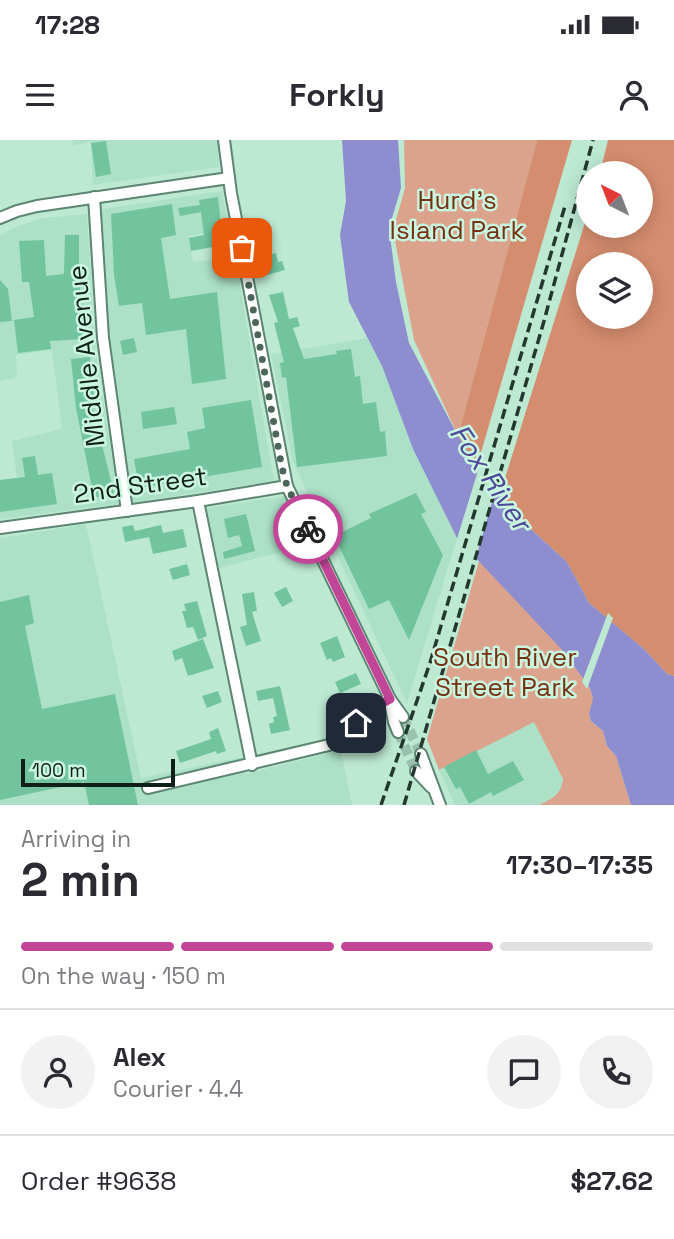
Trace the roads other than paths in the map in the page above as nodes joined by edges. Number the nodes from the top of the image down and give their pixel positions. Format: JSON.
{"nodes":[{"id":1,"x":224,"y":140,"type":"edge"},
{"id":2,"x":229,"y":178,"type":"junction"},
{"id":3,"x":94,"y":197,"type":"junction"},
{"id":4,"x":0,"y":218,"type":"edge"},
{"id":5,"x":287,"y":486,"type":"junction"},
{"id":6,"x":198,"y":501,"type":"junction"},
{"id":7,"x":127,"y":511,"type":"junction"},
{"id":8,"x":0,"y":528,"type":"edge"},
{"id":9,"x":390,"y":699,"type":"junction"},
{"id":10,"x":403,"y":717,"type":"tunnel mouth"},
{"id":11,"x":398,"y":733,"type":"tunnel mouth"},
{"id":12,"x":421,"y":754,"type":"tunnel mouth"},
{"id":13,"x":253,"y":765,"type":"junction"},
{"id":14,"x":416,"y":771,"type":"tunnel mouth"},
{"id":15,"x":431,"y":787,"type":"junction"},
{"id":16,"x":148,"y":788,"type":"dead end"},
{"id":17,"x":440,"y":805,"type":"edge"}],
"edges":[{"from":1,"to":2,"type":"street"},
{"from":2,"to":3,"type":"street"},
{"from":2,"to":5,"type":"street"},
{"from":3,"to":4,"type":"street"},
{"from":3,"to":7,"type":"street","name":"Middle Avenue"},
{"from":5,"to":6,"type":"street","name":"2nd Street"},
{"from":5,"to":9,"type":"street"},
{"from":6,"to":7,"type":"street","name":"2nd Street"},
{"from":6,"to":13,"type":"street"},
{"from":7,"to":8,"type":"street","name":"2nd Street"},
{"from":9,"to":10,"type":"street"},
{"from":9,"to":11,"type":"street"},
{"from":9,"to":13,"type":"street"},
{"from":12,"to":15,"type":"street"},
{"from":13,"to":16,"type":"street"},
{"from":14,"to":15,"type":"street"},
{"from":15,"to":17,"type":"street"}]}
